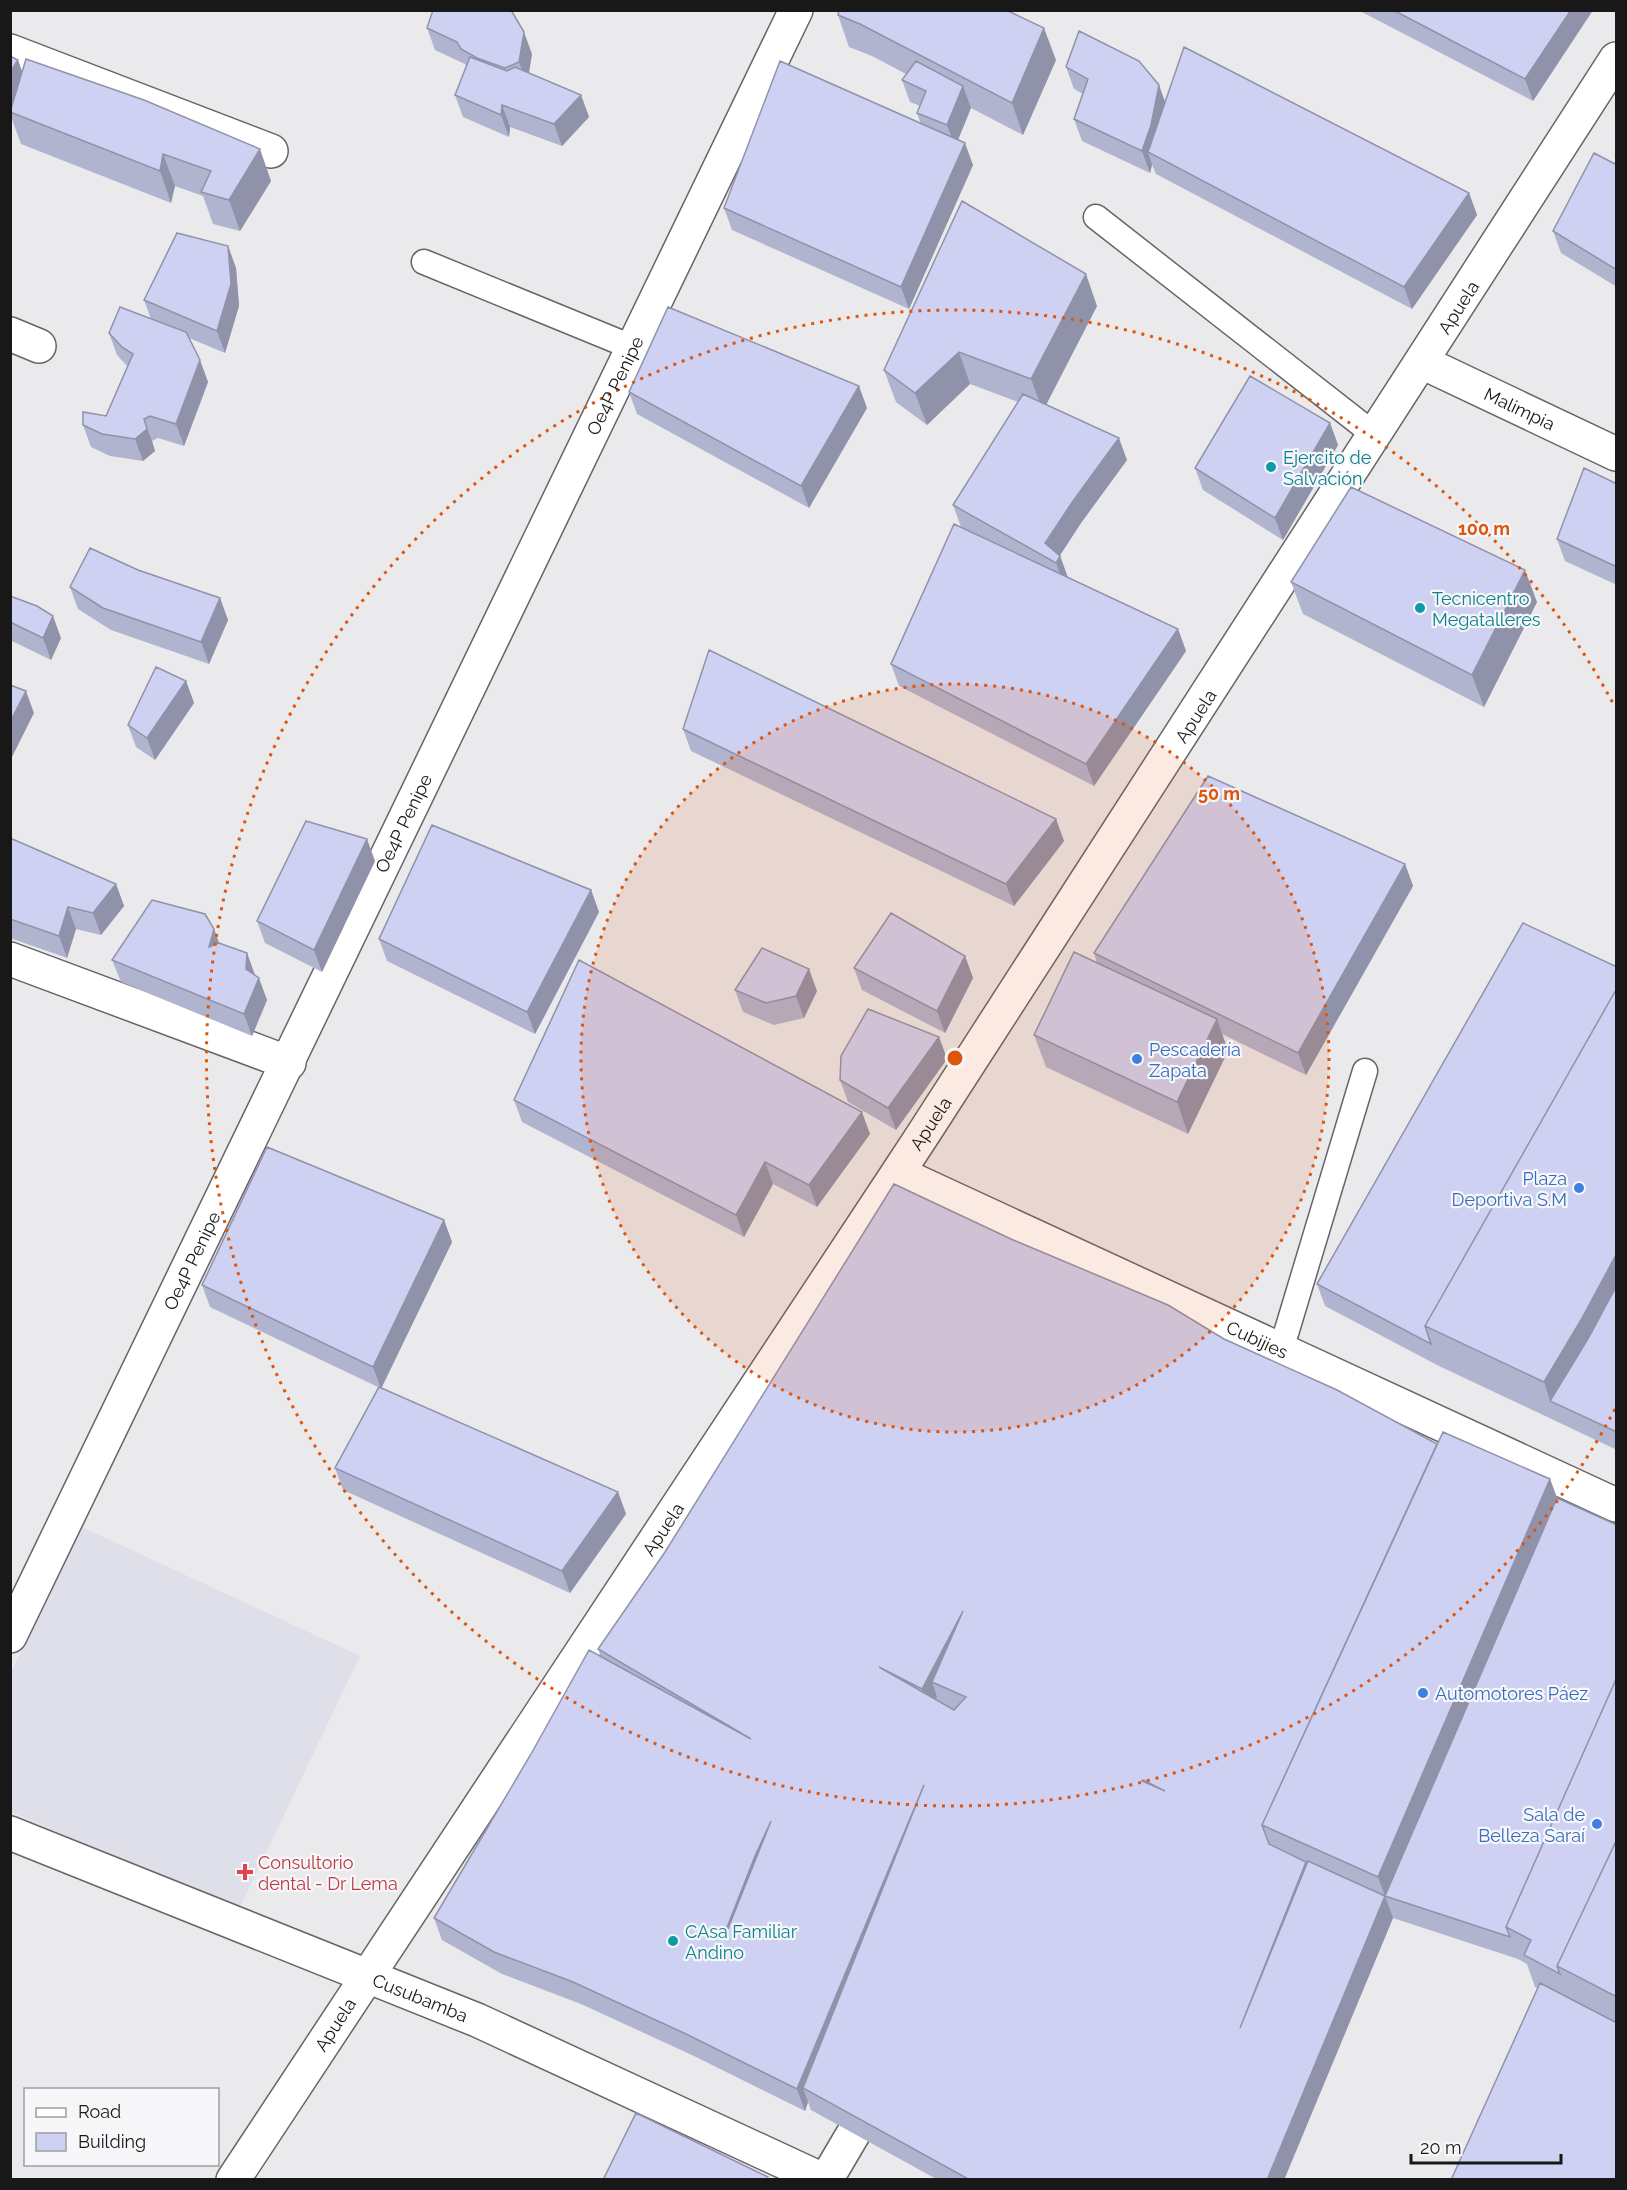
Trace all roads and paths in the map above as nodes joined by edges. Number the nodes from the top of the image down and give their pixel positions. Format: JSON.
{"nodes":[{"id":1,"x":796,"y":10,"type":"edge"},
{"id":2,"x":10,"y":51,"type":"edge"},
{"id":3,"x":1617,"y":59,"type":"edge"},
{"id":4,"x":271,"y":151,"type":"dead end"},
{"id":5,"x":1096,"y":217,"type":"dead end"},
{"id":6,"x":424,"y":262,"type":"dead end"},
{"id":7,"x":634,"y":348,"type":"junction"},
{"id":8,"x":1424,"y":363,"type":"junction"},
{"id":9,"x":1376,"y":436,"type":"junction"},
{"id":10,"x":1617,"y":454,"type":"edge"},
{"id":11,"x":10,"y":959,"type":"edge"},
{"id":12,"x":289,"y":1063,"type":"junction"},
{"id":13,"x":1365,"y":1071,"type":"dead end"},
{"id":14,"x":898,"y":1173,"type":"junction"},
{"id":15,"x":1281,"y":1350,"type":"junction"},
{"id":16,"x":1617,"y":1505,"type":"edge"},
{"id":17,"x":10,"y":1636,"type":"edge"},
{"id":18,"x":10,"y":1833,"type":"edge"},
{"id":19,"x":365,"y":1976,"type":"junction"},
{"id":20,"x":883,"y":2063,"type":"edge"},
{"id":21,"x":233,"y":2180,"type":"edge"},
{"id":22,"x":825,"y":2180,"type":"edge"}],
"edges":[{"from":1,"to":7,"type":"street","name":"Oe4P Penipe"},
{"from":2,"to":4,"type":"street"},
{"from":3,"to":8,"type":"street","name":"Apuela"},
{"from":5,"to":9,"type":"lane"},
{"from":6,"to":7,"type":"lane"},
{"from":7,"to":12,"type":"street","name":"Oe4P Penipe"},
{"from":8,"to":9,"type":"street","name":"Apuela"},
{"from":8,"to":10,"type":"street","name":"Malimpia"},
{"from":9,"to":14,"type":"street","name":"Apuela"},
{"from":11,"to":12,"type":"street"},
{"from":12,"to":17,"type":"street","name":"Oe4P Penipe"},
{"from":13,"to":15,"type":"lane"},
{"from":14,"to":15,"type":"street","name":"Cubijies"},
{"from":14,"to":19,"type":"street","name":"Apuela"},
{"from":15,"to":16,"type":"street","name":"Cubijies"},
{"from":18,"to":19,"type":"street","name":"Cusubamba"},
{"from":19,"to":21,"type":"street","name":"Apuela"},
{"from":19,"to":22,"type":"street","name":"Cusubamba"},
{"from":20,"to":22,"type":"street"}]}
